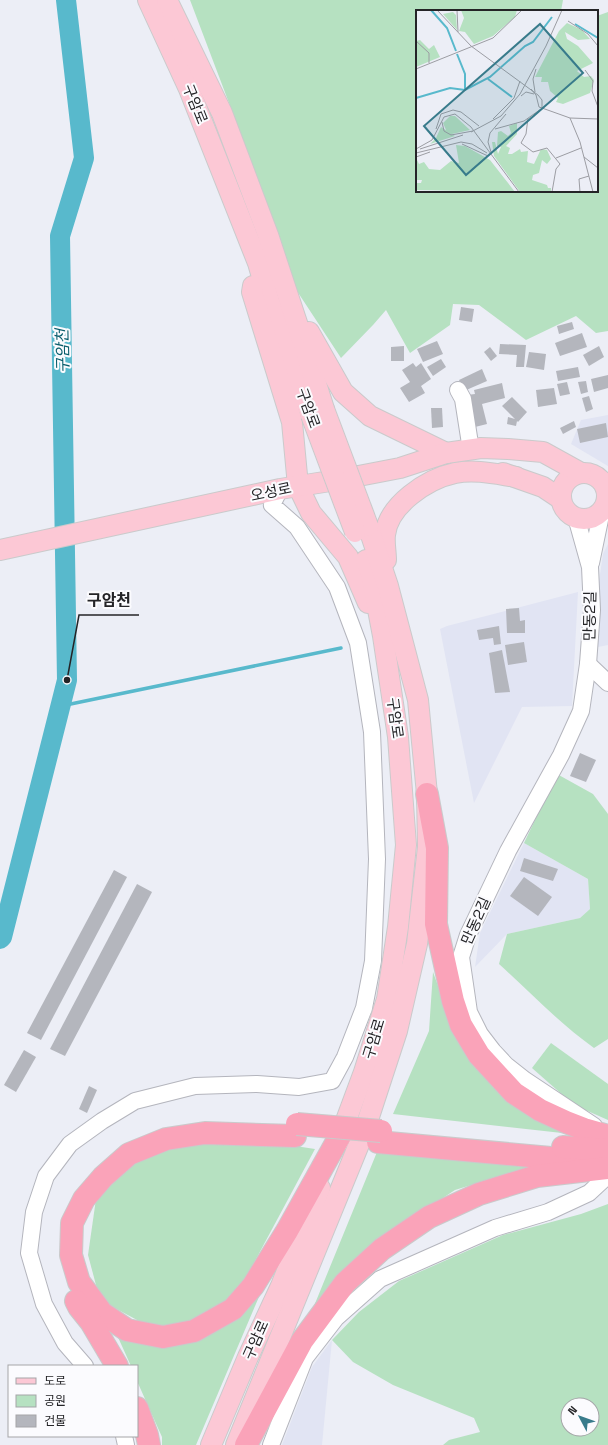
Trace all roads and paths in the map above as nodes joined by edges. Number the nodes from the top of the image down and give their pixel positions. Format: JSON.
{"nodes":[{"id":1,"x":148,"y":0,"type":"edge"},
{"id":2,"x":167,"y":0,"type":"edge"},
{"id":3,"x":254,"y":251,"type":"junction"},
{"id":4,"x":292,"y":306,"type":"junction"},
{"id":5,"x":458,"y":390,"type":"dead end"},
{"id":6,"x":317,"y":412,"type":"junction"},
{"id":7,"x":471,"y":450,"type":"junction"},
{"id":8,"x":543,"y":452,"type":"junction"},
{"id":9,"x":446,"y":453,"type":"junction"},
{"id":10,"x":400,"y":468,"type":"junction"},
{"id":11,"x":581,"y":473,"type":"junction"},
{"id":12,"x":516,"y":477,"type":"junction"},
{"id":13,"x":604,"y":480,"type":"edge"},
{"id":14,"x":544,"y":487,"type":"junction"},
{"id":15,"x":289,"y":488,"type":"junction"},
{"id":16,"x":561,"y":499,"type":"junction"},
{"id":17,"x":604,"y":507,"type":"edge"},
{"id":18,"x":576,"y":518,"type":"junction"},
{"id":19,"x":362,"y":529,"type":"junction"},
{"id":20,"x":0,"y":550,"type":"edge"},
{"id":21,"x":590,"y":567,"type":"junction"},
{"id":22,"x":388,"y":586,"type":"junction"},
{"id":23,"x":383,"y":636,"type":"junction"},
{"id":24,"x":588,"y":664,"type":"junction"},
{"id":25,"x":608,"y":683,"type":"edge"},
{"id":26,"x":427,"y":794,"type":"junction"},
{"id":27,"x":296,"y":1130,"type":"junction"},
{"id":28,"x":608,"y":1130,"type":"edge"},
{"id":29,"x":341,"y":1134,"type":"junction"},
{"id":30,"x":608,"y":1136,"type":"edge"},
{"id":31,"x":379,"y":1137,"type":"junction"},
{"id":32,"x":608,"y":1150,"type":"edge"},
{"id":33,"x":607,"y":1170,"type":"edge"},
{"id":34,"x":84,"y":1365,"type":"edge"},
{"id":35,"x":116,"y":1365,"type":"edge"},
{"id":36,"x":138,"y":1411,"type":"edge"},
{"id":37,"x":149,"y":1445,"type":"edge"},
{"id":38,"x":211,"y":1445,"type":"edge"},
{"id":39,"x":236,"y":1445,"type":"edge"},
{"id":40,"x":246,"y":1445,"type":"edge"},
{"id":41,"x":271,"y":1445,"type":"edge"}],
"edges":[{"from":1,"to":3,"type":"main road","name":"구암로"},
{"from":2,"to":4,"type":"main road","name":"구암로"},
{"from":3,"to":6,"type":"main road","name":"구암로"},
{"from":3,"to":15,"type":"main road"},
{"from":4,"to":6,"type":"main road","name":"구암로"},
{"from":4,"to":9,"type":"main road"},
{"from":5,"to":7,"type":"street"},
{"from":6,"to":19,"type":"main road","name":"구암로","bridge":true},
{"from":7,"to":8,"type":"main road","name":"오성로"},
{"from":7,"to":9,"type":"main road","name":"오성로"},
{"from":8,"to":11,"type":"main road"},
{"from":8,"to":14,"type":"main road"},
{"from":9,"to":10,"type":"main road","name":"오성로"},
{"from":10,"to":12,"type":"main road"},
{"from":10,"to":15,"type":"main road","name":"오성로"},
{"from":11,"to":13,"type":"main road"},
{"from":11,"to":16,"type":"main road"},
{"from":12,"to":14,"type":"main road"},
{"from":12,"to":22,"type":"main road"},
{"from":13,"to":17,"type":"main road"},
{"from":14,"to":16,"type":"main road"},
{"from":15,"to":20,"type":"main road","name":"오성로"},
{"from":15,"to":23,"type":"main road"},
{"from":15,"to":34,"type":"street"},
{"from":16,"to":18,"type":"main road"},
{"from":17,"to":18,"type":"main road"},
{"from":17,"to":21,"type":"street"},
{"from":18,"to":21,"type":"street"},
{"from":19,"to":22,"type":"main road","name":"구암로"},
{"from":19,"to":23,"type":"main road","name":"구암로"},
{"from":21,"to":24,"type":"street","name":"만동2길"},
{"from":22,"to":26,"type":"main road","name":"구암로"},
{"from":23,"to":29,"type":"main road","name":"구암로"},
{"from":24,"to":25,"type":"street"},
{"from":24,"to":28,"type":"street","name":"만동2길"},
{"from":26,"to":30,"type":"highway"},
{"from":26,"to":39,"type":"main road","name":"구암로"},
{"from":27,"to":29,"type":"highway"},
{"from":27,"to":31,"type":"highway"},
{"from":27,"to":35,"type":"highway"},
{"from":29,"to":38,"type":"main road","name":"구암로"},
{"from":31,"to":32,"type":"highway"},
{"from":31,"to":33,"type":"highway"},
{"from":33,"to":40,"type":"highway"},
{"from":33,"to":41,"type":"street"},
{"from":36,"to":37,"type":"highway"}]}
